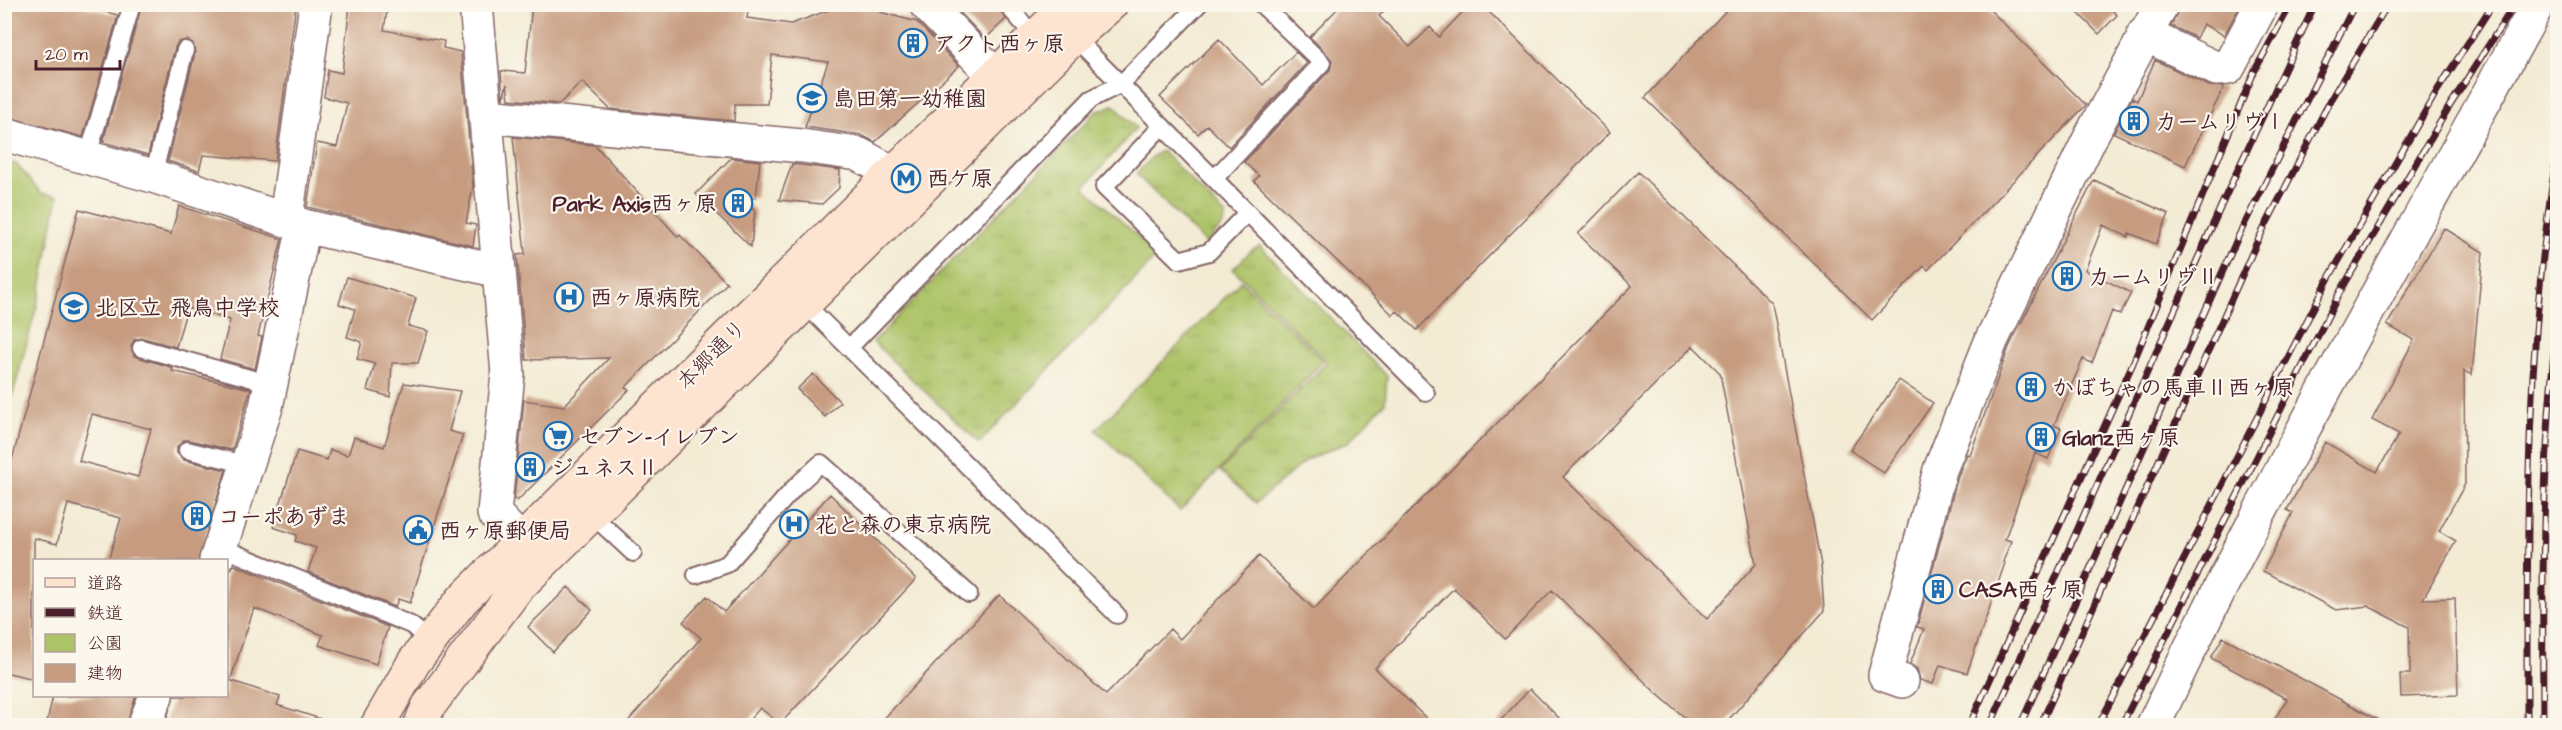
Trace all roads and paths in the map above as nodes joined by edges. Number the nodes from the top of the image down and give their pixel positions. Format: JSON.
{"nodes":[{"id":1,"x":132,"y":4,"type":"edge"},
{"id":2,"x":316,"y":4,"type":"edge"},
{"id":3,"x":477,"y":4,"type":"edge"},
{"id":4,"x":926,"y":4,"type":"edge"},
{"id":5,"x":1006,"y":4,"type":"edge"},
{"id":6,"x":1070,"y":4,"type":"edge"},
{"id":7,"x":1111,"y":4,"type":"edge"},
{"id":8,"x":1199,"y":4,"type":"edge"},
{"id":9,"x":1261,"y":4,"type":"edge"},
{"id":10,"x":2162,"y":4,"type":"edge"},
{"id":11,"x":2262,"y":4,"type":"edge"},
{"id":12,"x":2538,"y":4,"type":"edge"},
{"id":13,"x":2144,"y":34,"type":"junction"},
{"id":14,"x":1035,"y":37,"type":"junction"},
{"id":15,"x":1074,"y":37,"type":"junction"},
{"id":16,"x":185,"y":50,"type":"dead end"},
{"id":17,"x":995,"y":76,"type":"junction"},
{"id":18,"x":1121,"y":84,"type":"junction"},
{"id":19,"x":487,"y":116,"type":"junction"},
{"id":20,"x":1162,"y":126,"type":"junction"},
{"id":21,"x":4,"y":134,"type":"edge"},
{"id":22,"x":87,"y":159,"type":"junction"},
{"id":23,"x":893,"y":173,"type":"junction"},
{"id":24,"x":153,"y":176,"type":"junction"},
{"id":25,"x":1215,"y":179,"type":"junction"},
{"id":26,"x":1247,"y":213,"type":"junction"},
{"id":27,"x":295,"y":223,"type":"junction"},
{"id":28,"x":499,"y":271,"type":"junction"},
{"id":29,"x":804,"y":303,"type":"junction"},
{"id":30,"x":141,"y":348,"type":"dead end"},
{"id":31,"x":849,"y":348,"type":"junction"},
{"id":32,"x":271,"y":384,"type":"junction"},
{"id":33,"x":1426,"y":393,"type":"dead end"},
{"id":34,"x":187,"y":450,"type":"dead end"},
{"id":35,"x":248,"y":465,"type":"junction"},
{"id":36,"x":591,"y":514,"type":"junction"},
{"id":37,"x":522,"y":543,"type":"junction"},
{"id":38,"x":633,"y":553,"type":"dead end"},
{"id":39,"x":218,"y":554,"type":"edge"},
{"id":40,"x":696,"y":575,"type":"dead end"},
{"id":41,"x":969,"y":594,"type":"dead end"},
{"id":42,"x":1117,"y":615,"type":"dead end"},
{"id":43,"x":430,"y":641,"type":"junction"},
{"id":44,"x":1902,"y":681,"type":"dead end"},
{"id":45,"x":156,"y":697,"type":"edge"},
{"id":46,"x":144,"y":726,"type":"edge"},
{"id":47,"x":377,"y":726,"type":"edge"},
{"id":48,"x":420,"y":726,"type":"edge"},
{"id":49,"x":2153,"y":726,"type":"edge"}],
"edges":[{"from":1,"to":22,"type":"lane"},
{"from":2,"to":27,"type":"street"},
{"from":3,"to":19,"type":"street"},
{"from":4,"to":17,"type":"street"},
{"from":5,"to":14,"type":"lane"},
{"from":6,"to":14,"type":"main road","name":"本郷通り"},
{"from":7,"to":15,"type":"main road","name":"本郷通り"},
{"from":8,"to":18,"type":"lane"},
{"from":9,"to":25,"type":"lane"},
{"from":10,"to":13,"type":"street"},
{"from":11,"to":13,"type":"street"},
{"from":12,"to":49,"type":"street"},
{"from":13,"to":44,"type":"street"},
{"from":14,"to":17,"type":"main road","name":"本郷通り"},
{"from":15,"to":18,"type":"lane"},
{"from":15,"to":29,"type":"main road","name":"本郷通り"},
{"from":16,"to":24,"type":"lane"},
{"from":17,"to":23,"type":"main road","name":"本郷通り"},
{"from":18,"to":20,"type":"lane"},
{"from":18,"to":31,"type":"lane"},
{"from":19,"to":23,"type":"street"},
{"from":19,"to":28,"type":"street"},
{"from":20,"to":25,"type":"lane"},
{"from":20,"to":26,"type":"lane"},
{"from":21,"to":22,"type":"street"},
{"from":22,"to":24,"type":"street"},
{"from":23,"to":37,"type":"main road","name":"本郷通り"},
{"from":24,"to":27,"type":"street"},
{"from":25,"to":26,"type":"lane"},
{"from":26,"to":33,"type":"lane"},
{"from":27,"to":28,"type":"street"},
{"from":27,"to":32,"type":"street"},
{"from":28,"to":37,"type":"street"},
{"from":29,"to":31,"type":"lane"},
{"from":29,"to":36,"type":"main road","name":"本郷通り"},
{"from":30,"to":32,"type":"lane"},
{"from":31,"to":42,"type":"lane"},
{"from":32,"to":35,"type":"street"},
{"from":34,"to":35,"type":"lane"},
{"from":35,"to":39,"type":"street"},
{"from":36,"to":38,"type":"lane"},
{"from":36,"to":48,"type":"main road","name":"本郷通り"},
{"from":37,"to":43,"type":"main road","name":"本郷通り"},
{"from":39,"to":43,"type":"lane"},
{"from":40,"to":41,"type":"lane"},
{"from":43,"to":47,"type":"main road","name":"本郷通り"},
{"from":45,"to":46,"type":"street"}]}
